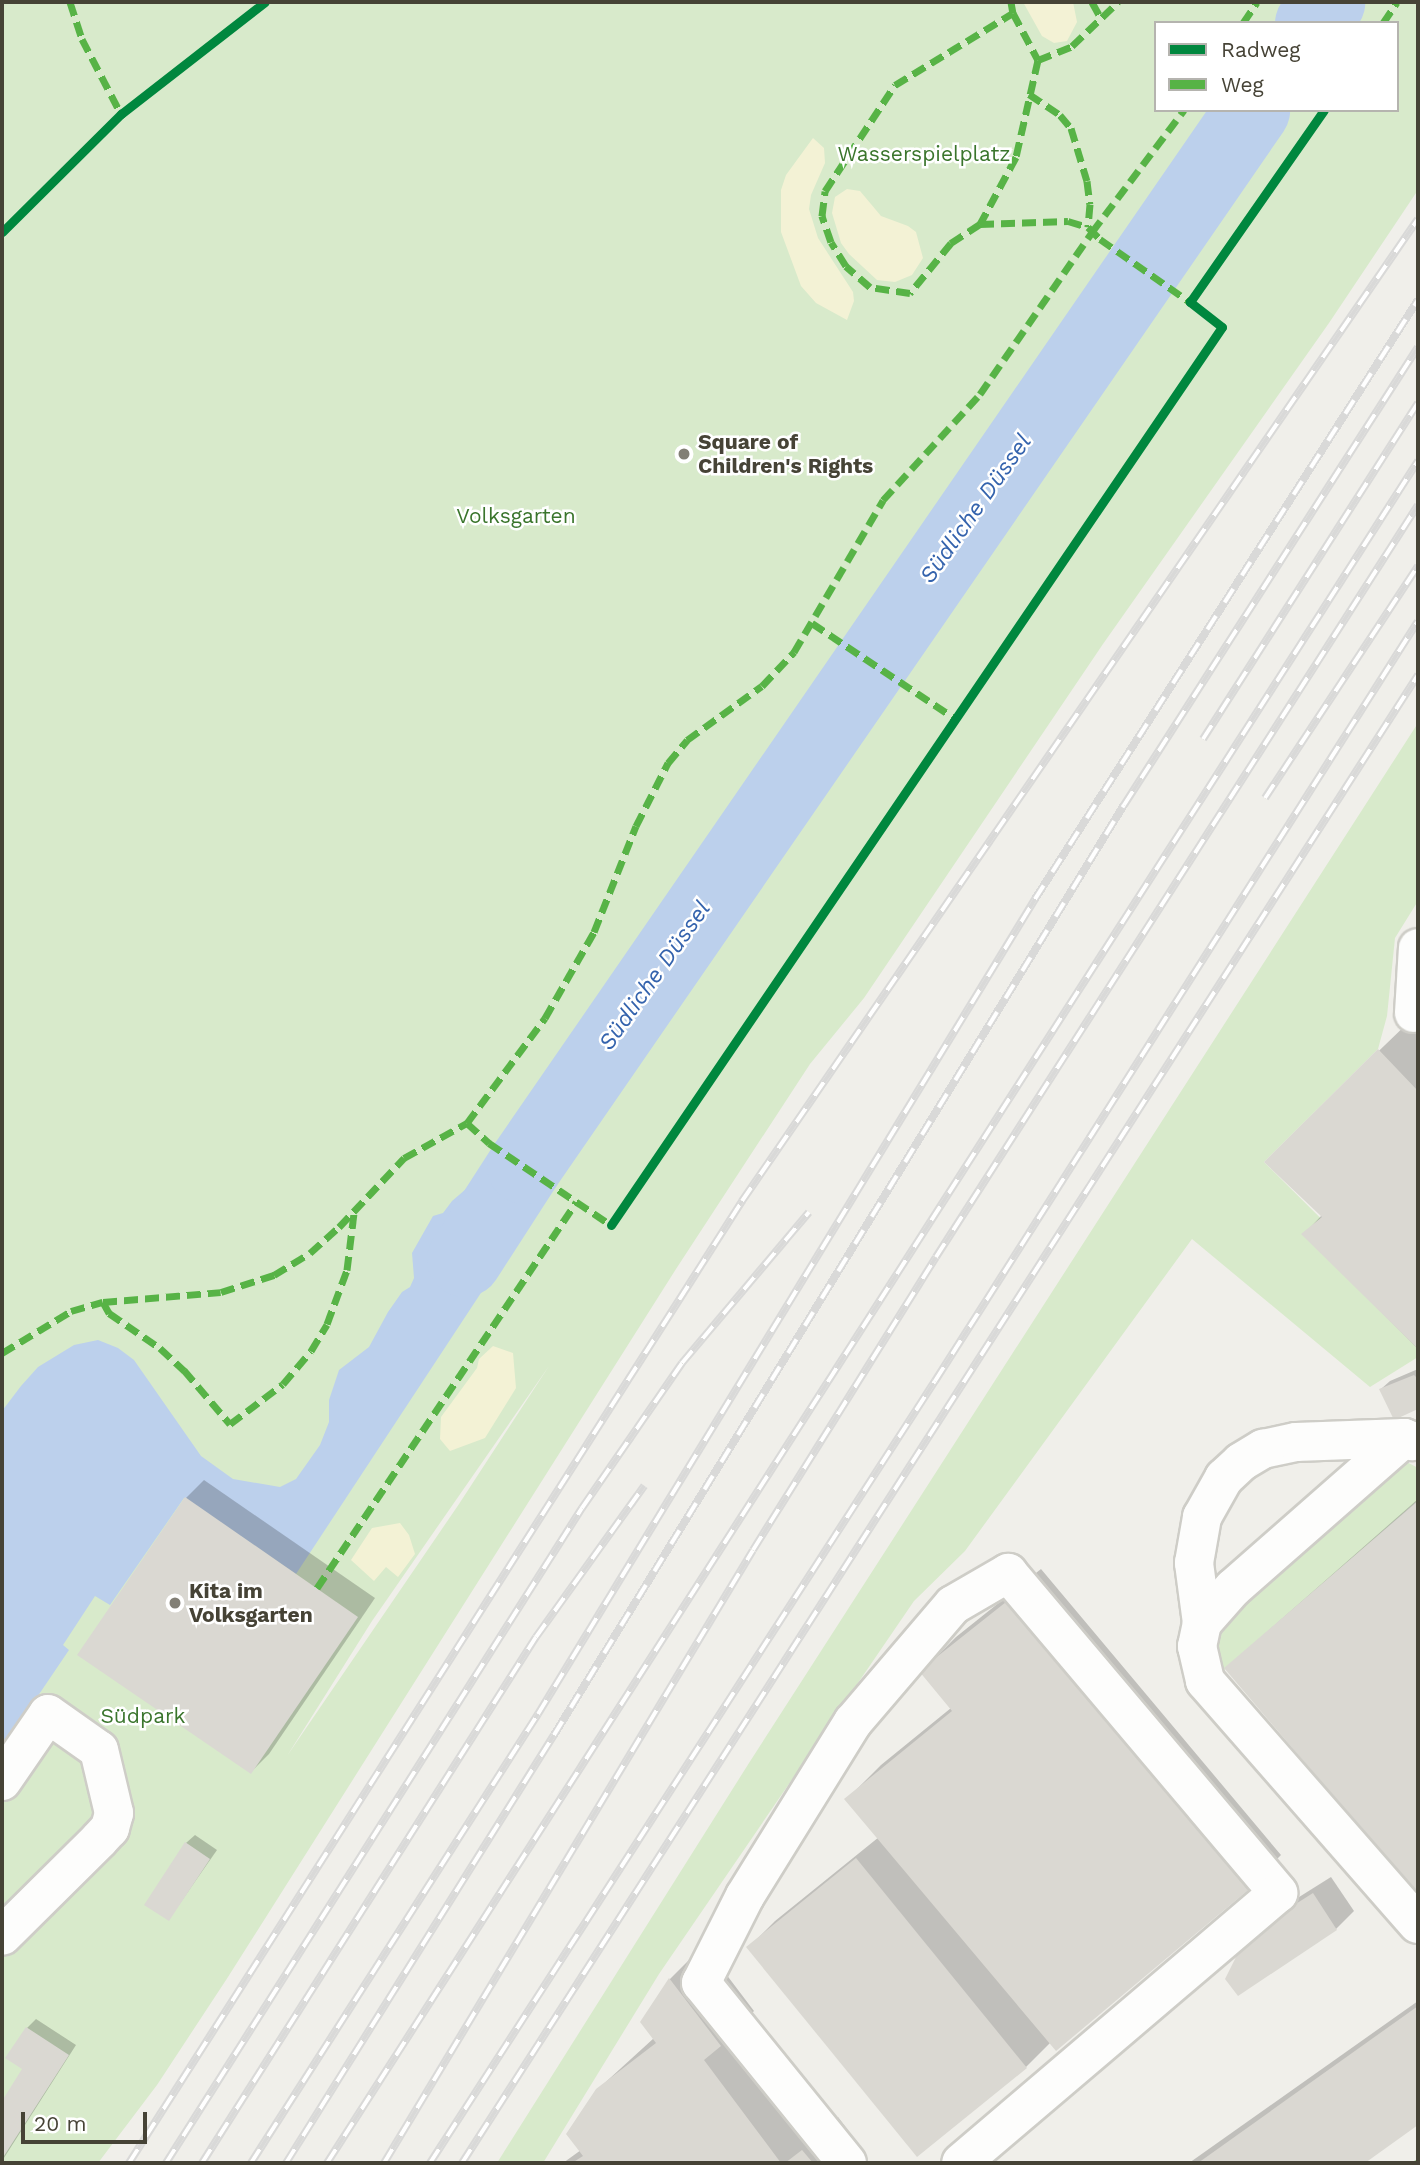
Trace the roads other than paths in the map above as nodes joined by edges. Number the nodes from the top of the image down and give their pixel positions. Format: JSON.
{"nodes":[{"id":1,"x":1418,"y":948,"type":"edge"},
{"id":2,"x":1414,"y":1013,"type":"dead end"},
{"id":3,"x":1411,"y":1441,"type":"edge"},
{"id":4,"x":1202,"y":1623,"type":"junction"},
{"id":5,"x":2,"y":1781,"type":"edge"},
{"id":6,"x":1418,"y":1924,"type":"edge"},
{"id":7,"x":2,"y":1936,"type":"edge"},
{"id":8,"x":847,"y":2163,"type":"edge"},
{"id":9,"x":961,"y":2163,"type":"edge"}],
"edges":[{"from":1,"to":2,"type":"street"},
{"from":3,"to":4,"type":"street"},
{"from":3,"to":4,"type":"street"},
{"from":4,"to":6,"type":"street"},
{"from":5,"to":7,"type":"street"},
{"from":8,"to":9,"type":"street"}]}
